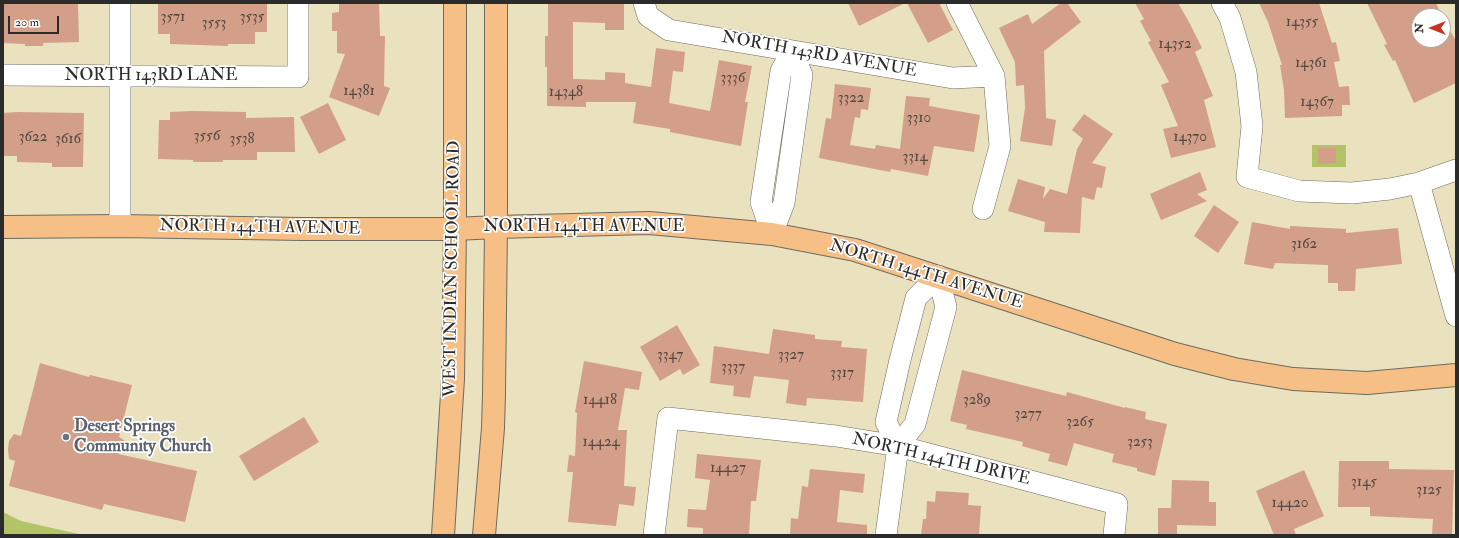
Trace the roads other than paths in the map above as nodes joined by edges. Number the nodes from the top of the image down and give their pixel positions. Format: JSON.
{"nodes":[{"id":1,"x":120,"y":3,"type":"edge"},
{"id":2,"x":298,"y":3,"type":"edge"},
{"id":3,"x":455,"y":3,"type":"edge"},
{"id":4,"x":496,"y":3,"type":"edge"},
{"id":5,"x":957,"y":3,"type":"edge"},
{"id":6,"x":1222,"y":3,"type":"edge"},
{"id":7,"x":646,"y":10,"type":"edge"},
{"id":8,"x":792,"y":51,"type":"junction"},
{"id":9,"x":3,"y":75,"type":"edge"},
{"id":10,"x":120,"y":75,"type":"junction"},
{"id":11,"x":994,"y":76,"type":"junction"},
{"id":12,"x":1456,"y":170,"type":"edge"},
{"id":13,"x":1419,"y":183,"type":"junction"},
{"id":14,"x":982,"y":209,"type":"dead end"},
{"id":15,"x":3,"y":226,"type":"edge"},
{"id":16,"x":120,"y":226,"type":"junction"},
{"id":17,"x":496,"y":227,"type":"junction"},
{"id":18,"x":455,"y":229,"type":"junction"},
{"id":19,"x":772,"y":234,"type":"junction"},
{"id":20,"x":938,"y":276,"type":"junction"},
{"id":21,"x":1456,"y":316,"type":"edge"},
{"id":22,"x":1456,"y":375,"type":"edge"},
{"id":23,"x":898,"y":446,"type":"junction"},
{"id":24,"x":443,"y":535,"type":"edge"},
{"id":25,"x":484,"y":535,"type":"edge"},
{"id":26,"x":654,"y":535,"type":"edge"},
{"id":27,"x":886,"y":535,"type":"edge"},
{"id":28,"x":1114,"y":535,"type":"edge"}],
"edges":[{"from":1,"to":10,"type":"street"},
{"from":2,"to":10,"type":"street","name":"NORTH 143RD LANE"},
{"from":3,"to":18,"type":"main road","name":"WEST INDIAN SCHOOL ROAD"},
{"from":4,"to":17,"type":"main road"},
{"from":5,"to":11,"type":"street"},
{"from":6,"to":13,"type":"street"},
{"from":7,"to":8,"type":"street","name":"NORTH 143RD AVENUE"},
{"from":8,"to":11,"type":"street","name":"NORTH 143RD AVENUE"},
{"from":8,"to":19,"type":"street"},
{"from":9,"to":10,"type":"street","name":"NORTH 143RD LANE"},
{"from":10,"to":16,"type":"street"},
{"from":11,"to":14,"type":"street"},
{"from":12,"to":13,"type":"street"},
{"from":13,"to":21,"type":"street"},
{"from":15,"to":16,"type":"main road","name":"NORTH 144TH AVENUE"},
{"from":16,"to":18,"type":"main road","name":"NORTH 144TH AVENUE"},
{"from":17,"to":18,"type":"main road","name":"NORTH 144TH AVENUE"},
{"from":17,"to":19,"type":"main road","name":"NORTH 144TH AVENUE"},
{"from":17,"to":25,"type":"main road"},
{"from":18,"to":24,"type":"main road","name":"WEST INDIAN SCHOOL ROAD"},
{"from":19,"to":20,"type":"main road","name":"NORTH 144TH AVENUE"},
{"from":20,"to":22,"type":"main road","name":"NORTH 144TH AVENUE"},
{"from":20,"to":23,"type":"street"},
{"from":20,"to":23,"type":"street"},
{"from":23,"to":26,"type":"street","name":"NORTH 144TH DRIVE"},
{"from":23,"to":27,"type":"street"},
{"from":23,"to":28,"type":"street","name":"NORTH 144TH DRIVE"}]}
